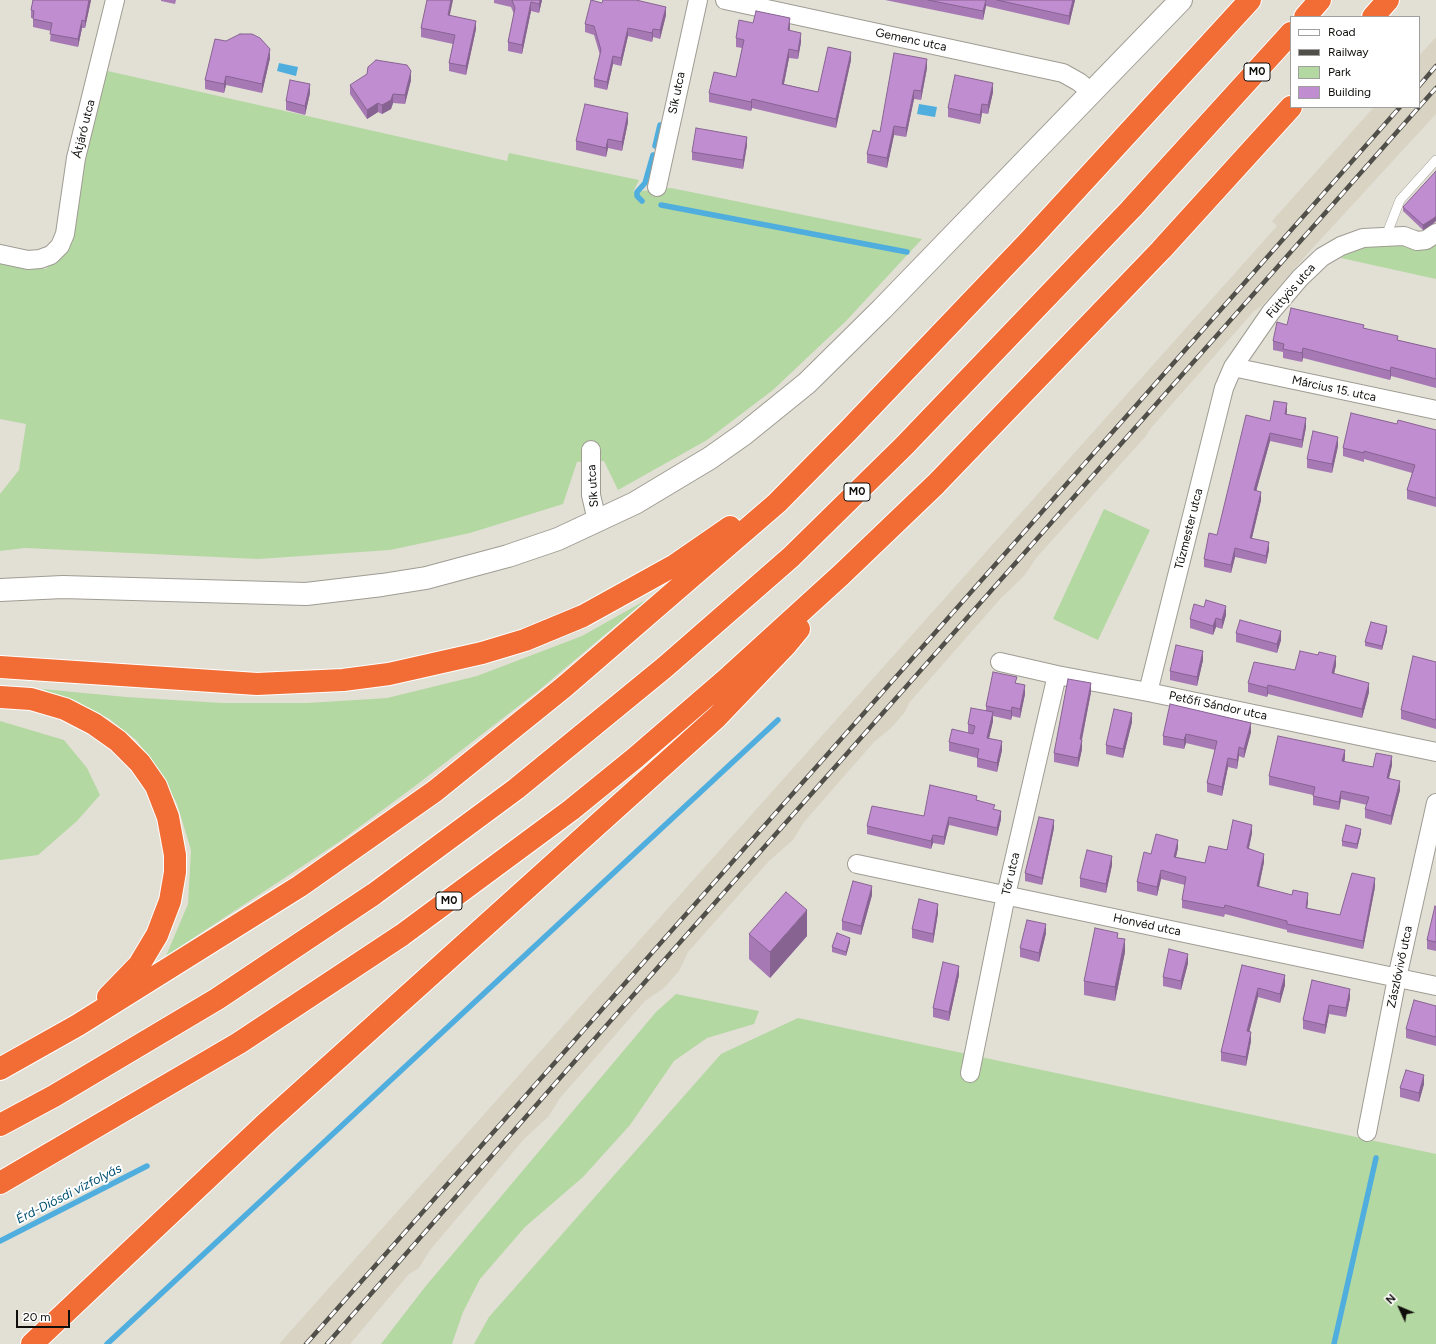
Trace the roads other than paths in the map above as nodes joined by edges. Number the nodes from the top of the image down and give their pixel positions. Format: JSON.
{"nodes":[{"id":1,"x":115,"y":0,"type":"edge"},
{"id":2,"x":698,"y":0,"type":"edge"},
{"id":3,"x":725,"y":0,"type":"edge"},
{"id":4,"x":1181,"y":0,"type":"edge"},
{"id":5,"x":1250,"y":0,"type":"edge"},
{"id":6,"x":1320,"y":0,"type":"edge"},
{"id":7,"x":1388,"y":0,"type":"edge"},
{"id":8,"x":1306,"y":16,"type":"edge"},
{"id":9,"x":1374,"y":16,"type":"edge"},
{"id":10,"x":1290,"y":34,"type":"edge"},
{"id":11,"x":1091,"y":92,"type":"junction"},
{"id":12,"x":1290,"y":108,"type":"edge"},
{"id":13,"x":1436,"y":160,"type":"edge"},
{"id":14,"x":657,"y":187,"type":"dead end"},
{"id":15,"x":1436,"y":233,"type":"edge"},
{"id":16,"x":1386,"y":236,"type":"junction"},
{"id":17,"x":0,"y":254,"type":"edge"},
{"id":18,"x":1232,"y":367,"type":"junction"},
{"id":19,"x":1436,"y":410,"type":"edge"},
{"id":20,"x":847,"y":432,"type":"junction"},
{"id":21,"x":591,"y":450,"type":"dead end"},
{"id":22,"x":597,"y":521,"type":"junction"},
{"id":23,"x":841,"y":575,"type":"junction"},
{"id":24,"x":0,"y":590,"type":"edge"},
{"id":25,"x":1000,"y":662,"type":"dead end"},
{"id":26,"x":0,"y":667,"type":"edge"},
{"id":27,"x":1057,"y":675,"type":"junction"},
{"id":28,"x":1148,"y":692,"type":"junction"},
{"id":29,"x":0,"y":697,"type":"edge"},
{"id":30,"x":1436,"y":752,"type":"edge"},
{"id":31,"x":1436,"y":803,"type":"edge"},
{"id":32,"x":857,"y":864,"type":"dead end"},
{"id":33,"x":1006,"y":895,"type":"junction"},
{"id":34,"x":1397,"y":978,"type":"junction"},
{"id":35,"x":1436,"y":986,"type":"edge"},
{"id":36,"x":78,"y":1025,"type":"junction"},
{"id":37,"x":0,"y":1069,"type":"edge"},
{"id":38,"x":970,"y":1073,"type":"dead end"},
{"id":39,"x":0,"y":1125,"type":"edge"},
{"id":40,"x":1367,"y":1132,"type":"dead end"},
{"id":41,"x":0,"y":1183,"type":"edge"},
{"id":42,"x":32,"y":1344,"type":"edge"}],
"edges":[{"from":1,"to":17,"type":"street","name":"Átjáró utca"},
{"from":2,"to":14,"type":"street","name":"Sík utca"},
{"from":3,"to":11,"type":"street","name":"Gemenc utca"},
{"from":4,"to":11,"type":"street"},
{"from":5,"to":20,"type":"highway"},
{"from":6,"to":8,"type":"highway"},
{"from":7,"to":9,"type":"highway"},
{"from":10,"to":39,"type":"highway","number":"M0"},
{"from":11,"to":22,"type":"street"},
{"from":12,"to":23,"type":"highway","number":"M0"},
{"from":13,"to":16,"type":"lane"},
{"from":15,"to":16,"type":"street","name":"Füttyös utca"},
{"from":16,"to":18,"type":"street","name":"Füttyös utca"},
{"from":18,"to":19,"type":"street","name":"Március 15. utca"},
{"from":18,"to":28,"type":"street","name":"Tűzmester utca"},
{"from":20,"to":26,"type":"highway"},
{"from":20,"to":36,"type":"highway"},
{"from":21,"to":22,"type":"street","name":"Sík utca"},
{"from":22,"to":24,"type":"street"},
{"from":23,"to":41,"type":"highway","number":"M0"},
{"from":23,"to":42,"type":"highway"},
{"from":25,"to":27,"type":"street","name":"Petőfi Sándor utca"},
{"from":27,"to":28,"type":"street","name":"Petőfi Sándor utca"},
{"from":27,"to":33,"type":"street","name":"Tőr utca"},
{"from":28,"to":30,"type":"street","name":"Petőfi Sándor utca"},
{"from":29,"to":36,"type":"highway"},
{"from":31,"to":34,"type":"street","name":"Zászlóvivő utca"},
{"from":32,"to":33,"type":"street","name":"Honvéd utca"},
{"from":33,"to":34,"type":"street","name":"Honvéd utca"},
{"from":33,"to":38,"type":"street","name":"Tőr utca"},
{"from":34,"to":35,"type":"street","name":"Honvéd utca"},
{"from":34,"to":40,"type":"street","name":"Zászlóvivő utca"},
{"from":36,"to":37,"type":"highway"}]}
